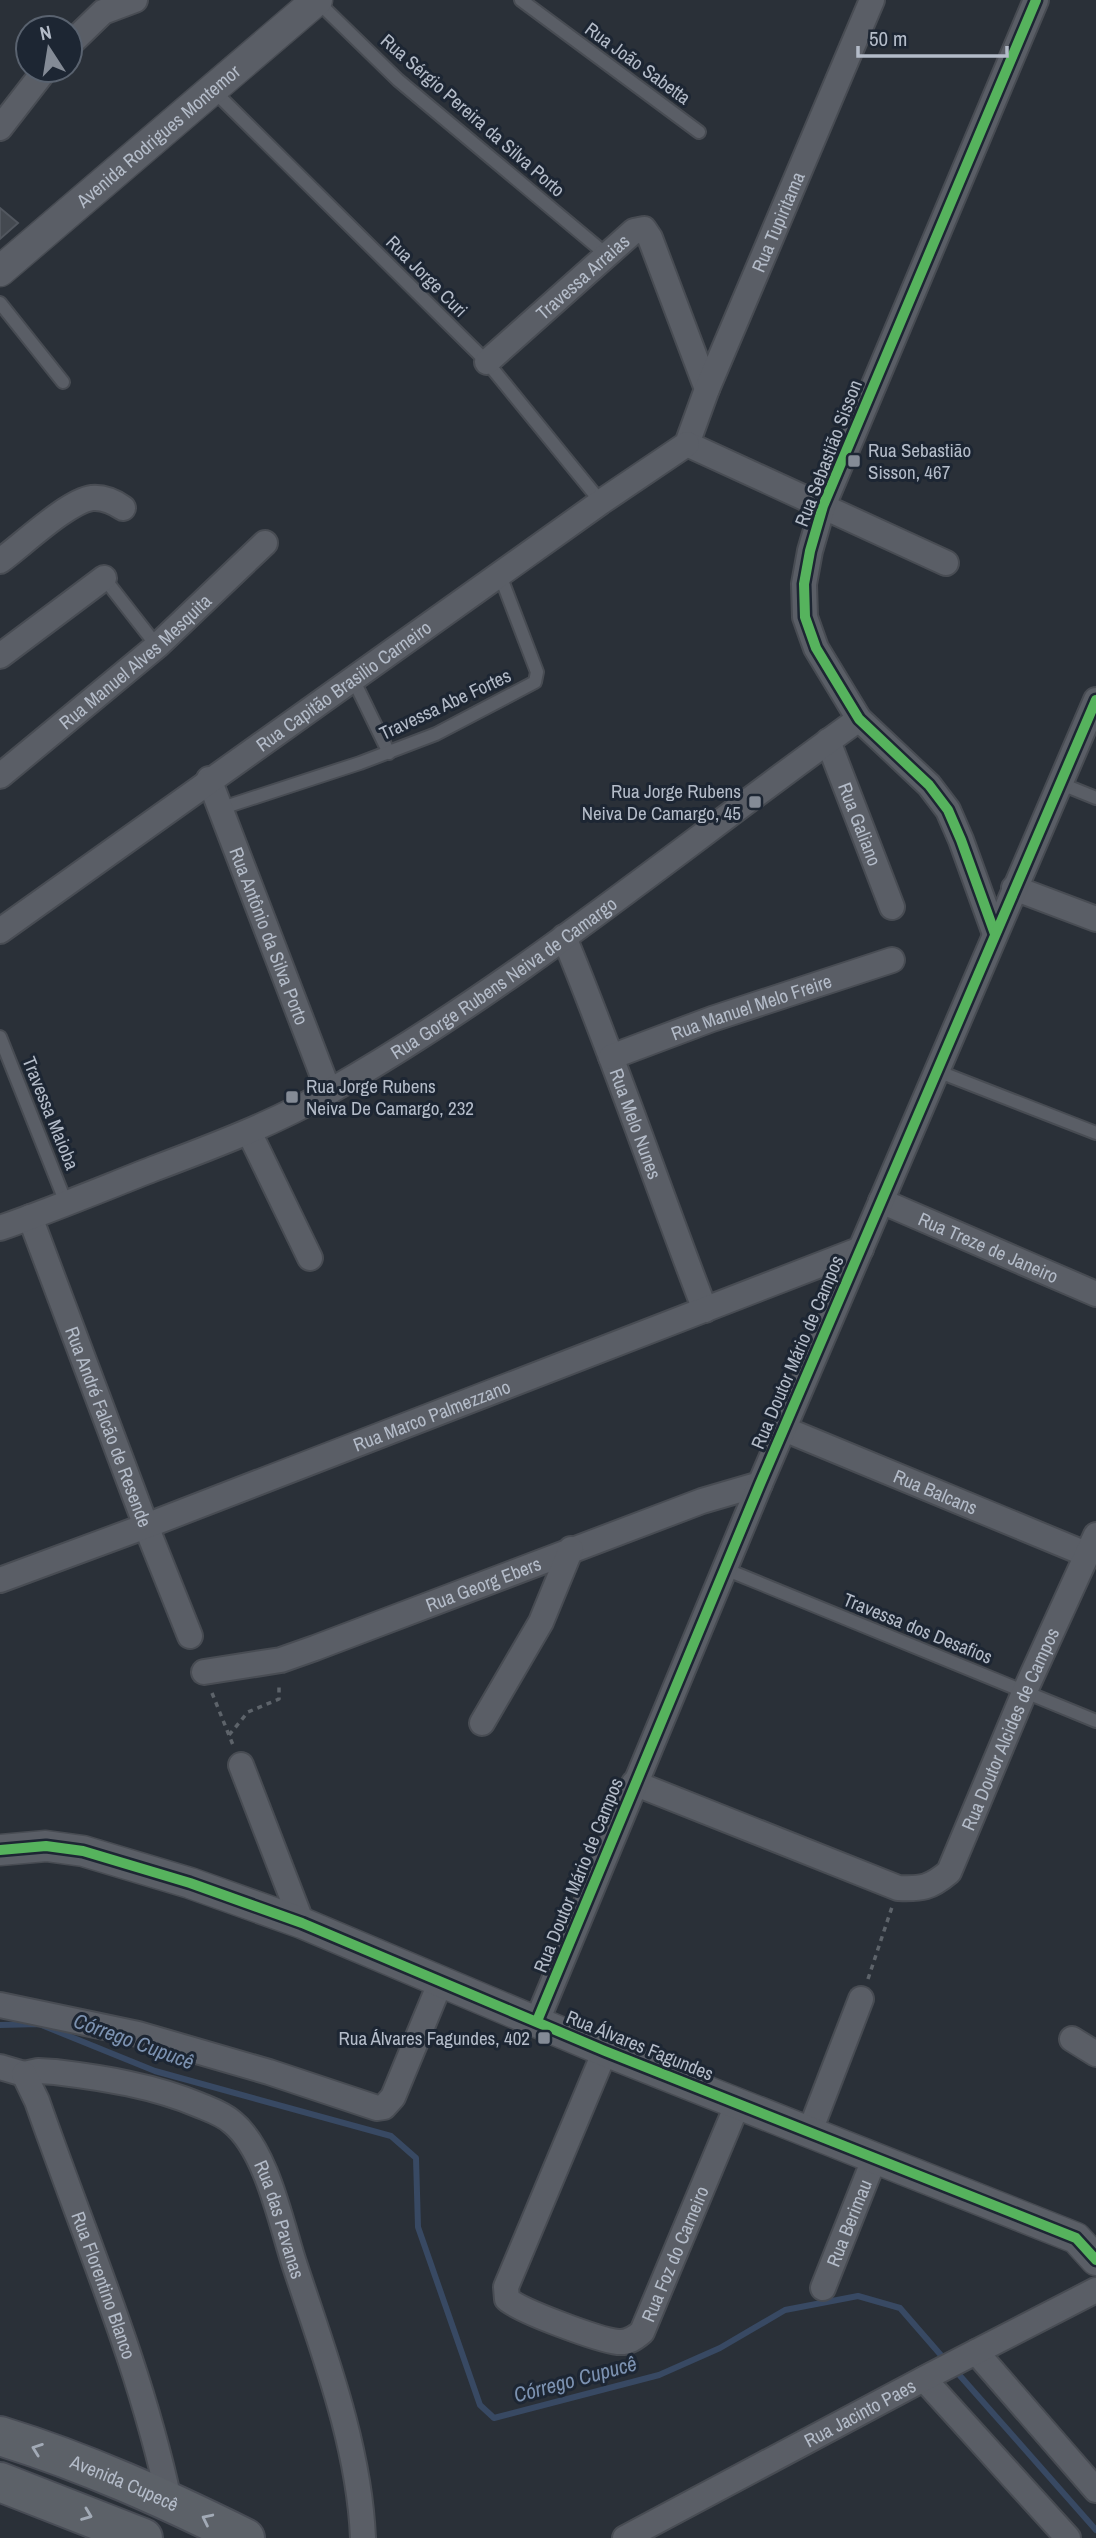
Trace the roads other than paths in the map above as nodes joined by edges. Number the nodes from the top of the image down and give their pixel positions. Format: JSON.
{"nodes":[{"id":1,"x":135,"y":0,"type":"edge"},
{"id":2,"x":317,"y":0,"type":"edge"},
{"id":3,"x":521,"y":0,"type":"edge"},
{"id":4,"x":872,"y":0,"type":"edge"},
{"id":5,"x":1036,"y":0,"type":"edge"},
{"id":6,"x":95,"y":6,"type":"edge"},
{"id":7,"x":84,"y":23,"type":"edge"},
{"id":8,"x":34,"y":84,"type":"edge"},
{"id":9,"x":213,"y":90,"type":"junction"},
{"id":10,"x":0,"y":128,"type":"edge"},
{"id":11,"x":699,"y":132,"type":"dead end"},
{"id":12,"x":607,"y":255,"type":"junction"},
{"id":13,"x":0,"y":271,"type":"edge"},
{"id":14,"x":0,"y":303,"type":"edge"},
{"id":15,"x":487,"y":362,"type":"junction"},
{"id":16,"x":63,"y":383,"type":"dead end"},
{"id":17,"x":708,"y":389,"type":"junction"},
{"id":18,"x":687,"y":444,"type":"junction"},
{"id":19,"x":601,"y":502,"type":"junction"},
{"id":20,"x":823,"y":506,"type":"junction"},
{"id":21,"x":123,"y":508,"type":"dead end"},
{"id":22,"x":265,"y":543,"type":"dead end"},
{"id":23,"x":0,"y":561,"type":"edge"},
{"id":24,"x":946,"y":563,"type":"dead end"},
{"id":25,"x":500,"y":575,"type":"junction"},
{"id":26,"x":104,"y":578,"type":"joint"},
{"id":27,"x":157,"y":646,"type":"junction"},
{"id":28,"x":0,"y":656,"type":"edge"},
{"id":29,"x":353,"y":679,"type":"junction"},
{"id":30,"x":1096,"y":700,"type":"edge"},
{"id":31,"x":859,"y":719,"type":"junction"},
{"id":32,"x":828,"y":741,"type":"junction"},
{"id":33,"x":388,"y":752,"type":"junction"},
{"id":34,"x":0,"y":776,"type":"edge"},
{"id":35,"x":209,"y":779,"type":"junction"},
{"id":36,"x":1059,"y":783,"type":"junction"},
{"id":37,"x":1096,"y":798,"type":"edge"},
{"id":38,"x":222,"y":808,"type":"junction"},
{"id":39,"x":1014,"y":888,"type":"junction"},
{"id":40,"x":892,"y":907,"type":"dead end"},
{"id":41,"x":1096,"y":919,"type":"edge"},
{"id":42,"x":0,"y":931,"type":"edge"},
{"id":43,"x":995,"y":934,"type":"junction"},
{"id":44,"x":564,"y":937,"type":"junction"},
{"id":45,"x":892,"y":960,"type":"dead end"},
{"id":46,"x":0,"y":1037,"type":"edge"},
{"id":47,"x":611,"y":1057,"type":"junction"},
{"id":48,"x":937,"y":1071,"type":"junction"},
{"id":49,"x":329,"y":1092,"type":"junction"},
{"id":50,"x":249,"y":1132,"type":"junction"},
{"id":51,"x":1096,"y":1133,"type":"edge"},
{"id":52,"x":881,"y":1201,"type":"junction"},
{"id":53,"x":66,"y":1203,"type":"junction"},
{"id":54,"x":30,"y":1217,"type":"junction"},
{"id":55,"x":0,"y":1228,"type":"edge"},
{"id":56,"x":861,"y":1249,"type":"junction"},
{"id":57,"x":310,"y":1258,"type":"dead end"},
{"id":58,"x":1096,"y":1294,"type":"edge"},
{"id":59,"x":705,"y":1310,"type":"junction"},
{"id":60,"x":784,"y":1429,"type":"junction"},
{"id":61,"x":760,"y":1484,"type":"junction"},
{"id":62,"x":146,"y":1526,"type":"junction"},
{"id":63,"x":1091,"y":1545,"type":"edge"},
{"id":64,"x":571,"y":1549,"type":"junction"},
{"id":65,"x":725,"y":1569,"type":"junction"},
{"id":66,"x":0,"y":1580,"type":"edge"},
{"id":67,"x":190,"y":1636,"type":"dead end"},
{"id":68,"x":204,"y":1672,"type":"road end"},
{"id":69,"x":1024,"y":1693,"type":"junction"},
{"id":70,"x":1096,"y":1721,"type":"edge"},
{"id":71,"x":482,"y":1724,"type":"dead end"},
{"id":72,"x":241,"y":1765,"type":"road end"},
{"id":73,"x":634,"y":1783,"type":"junction"},
{"id":74,"x":0,"y":1850,"type":"edge"},
{"id":75,"x":302,"y":1923,"type":"junction"},
{"id":76,"x":441,"y":1981,"type":"junction"},
{"id":77,"x":861,"y":1999,"type":"road end"},
{"id":78,"x":0,"y":2005,"type":"edge"},
{"id":79,"x":537,"y":2021,"type":"junction"},
{"id":80,"x":1072,"y":2039,"type":"dead end"},
{"id":81,"x":605,"y":2051,"type":"junction"},
{"id":82,"x":1096,"y":2054,"type":"edge"},
{"id":83,"x":0,"y":2067,"type":"edge"},
{"id":84,"x":24,"y":2074,"type":"junction"},
{"id":85,"x":738,"y":2103,"type":"junction"},
{"id":86,"x":810,"y":2131,"type":"junction"},
{"id":87,"x":875,"y":2157,"type":"junction"},
{"id":88,"x":1086,"y":2239,"type":"edge"},
{"id":89,"x":1096,"y":2260,"type":"edge"},
{"id":90,"x":823,"y":2288,"type":"dead end"},
{"id":91,"x":1096,"y":2290,"type":"edge"},
{"id":92,"x":971,"y":2354,"type":"junction"},
{"id":93,"x":928,"y":2377,"type":"junction"},
{"id":94,"x":0,"y":2436,"type":"edge"},
{"id":95,"x":0,"y":2483,"type":"edge"},
{"id":96,"x":1096,"y":2490,"type":"edge"},
{"id":97,"x":169,"y":2500,"type":"junction"},
{"id":98,"x":143,"y":2538,"type":"edge"},
{"id":99,"x":245,"y":2538,"type":"edge"},
{"id":100,"x":362,"y":2538,"type":"edge"},
{"id":101,"x":625,"y":2538,"type":"edge"},
{"id":102,"x":1068,"y":2538,"type":"edge"}],
"edges":[{"from":1,"to":6,"type":"street"},
{"from":2,"to":9,"type":"street","name":"Avenida Rodrigues Montemor"},
{"from":2,"to":12,"type":"lane","name":"Rua Sérgio Pereira da Silva Porto"},
{"from":3,"to":11,"type":"lane","name":"Rua João Sabetta"},
{"from":4,"to":17,"type":"street","name":"Rua Tupiritama"},
{"from":5,"to":20,"type":"street","name":"Rua Sebastião Sisson"},
{"from":6,"to":7,"type":"street"},
{"from":8,"to":10,"type":"street"},
{"from":9,"to":13,"type":"street","name":"Avenida Rodrigues Montemor"},
{"from":9,"to":15,"type":"lane","name":"Rua Jorge Curi"},
{"from":12,"to":15,"type":"street","name":"Travessa Arraias"},
{"from":12,"to":17,"type":"street","name":"Travessa Arraias"},
{"from":14,"to":16,"type":"lane"},
{"from":15,"to":19,"type":"lane","name":"Rua Jorge Curi"},
{"from":17,"to":18,"type":"street","name":"Rua Tupiritama"},
{"from":18,"to":19,"type":"street","name":"Rua Capitão Brasilio Carneiro"},
{"from":18,"to":20,"type":"street"},
{"from":19,"to":25,"type":"street","name":"Rua Capitão Brasilio Carneiro"},
{"from":20,"to":24,"type":"street"},
{"from":20,"to":31,"type":"street","name":"Rua Sebastião Sisson"},
{"from":21,"to":23,"type":"street"},
{"from":22,"to":27,"type":"street","name":"Rua Manuel Alves Mesquita"},
{"from":25,"to":29,"type":"street","name":"Rua Capitão Brasilio Carneiro"},
{"from":25,"to":33,"type":"lane","name":"Travessa Abe Fortes"},
{"from":26,"to":27,"type":"lane"},
{"from":26,"to":28,"type":"street"},
{"from":27,"to":34,"type":"street","name":"Rua Manuel Alves Mesquita"},
{"from":29,"to":33,"type":"lane"},
{"from":29,"to":35,"type":"street","name":"Rua Capitão Brasilio Carneiro"},
{"from":30,"to":36,"type":"street","name":"Rua Doutor Mário de Campos"},
{"from":31,"to":32,"type":"street","name":"Rua Gorge Rubens Neiva de Camargo"},
{"from":31,"to":43,"type":"street","name":"Rua Sebastião Sisson"},
{"from":32,"to":40,"type":"street","name":"Rua Galiano"},
{"from":32,"to":44,"type":"street","name":"Rua Gorge Rubens Neiva de Camargo"},
{"from":33,"to":38,"type":"lane","name":"Travessa Abe Fortes"},
{"from":35,"to":38,"type":"street","name":"Rua Antônio da Silva Porto"},
{"from":35,"to":42,"type":"street","name":"Rua Capitão Brasilio Carneiro"},
{"from":36,"to":37,"type":"lane"},
{"from":36,"to":39,"type":"street","name":"Rua Doutor Mário de Campos"},
{"from":38,"to":49,"type":"street","name":"Rua Antônio da Silva Porto"},
{"from":39,"to":41,"type":"street"},
{"from":39,"to":43,"type":"street","name":"Rua Doutor Mário de Campos"},
{"from":43,"to":48,"type":"street","name":"Rua Doutor Mário de Campos"},
{"from":44,"to":47,"type":"street","name":"Rua Melo Nunes"},
{"from":44,"to":49,"type":"street","name":"Rua Gorge Rubens Neiva de Camargo"},
{"from":45,"to":47,"type":"street","name":"Rua Manuel Melo Freire"},
{"from":46,"to":53,"type":"lane","name":"Travessa Maioba"},
{"from":47,"to":59,"type":"street","name":"Rua Melo Nunes"},
{"from":48,"to":51,"type":"lane"},
{"from":48,"to":52,"type":"street","name":"Rua Doutor Mário de Campos"},
{"from":49,"to":50,"type":"street","name":"Rua Gorge Rubens Neiva de Camargo"},
{"from":50,"to":53,"type":"street","name":"Rua Gorge Rubens Neiva de Camargo"},
{"from":50,"to":57,"type":"street"},
{"from":52,"to":56,"type":"street","name":"Rua Doutor Mário de Campos"},
{"from":52,"to":58,"type":"street","name":"Rua Treze de Janeiro"},
{"from":53,"to":54,"type":"street","name":"Rua Gorge Rubens Neiva de Camargo"},
{"from":54,"to":55,"type":"street","name":"Rua Gorge Rubens Neiva de Camargo"},
{"from":54,"to":62,"type":"street","name":"Rua André Falcão de Resende"},
{"from":56,"to":59,"type":"street","name":"Rua Marco Palmezzano"},
{"from":56,"to":60,"type":"street","name":"Rua Doutor Mário de Campos"},
{"from":59,"to":62,"type":"street","name":"Rua Marco Palmezzano"},
{"from":60,"to":61,"type":"street","name":"Rua Doutor Mário de Campos"},
{"from":60,"to":63,"type":"street","name":"Rua Balcans"},
{"from":61,"to":64,"type":"street","name":"Rua Georg Ebers"},
{"from":61,"to":65,"type":"street","name":"Rua Doutor Mário de Campos"},
{"from":62,"to":66,"type":"street","name":"Rua Marco Palmezzano"},
{"from":62,"to":67,"type":"street","name":"Rua André Falcão de Resende"},
{"from":63,"to":69,"type":"street","name":"Rua Doutor Alcides de Campos"},
{"from":64,"to":68,"type":"street","name":"Rua Georg Ebers"},
{"from":64,"to":71,"type":"street"},
{"from":65,"to":69,"type":"lane","name":"Travessa dos Desafios"},
{"from":65,"to":73,"type":"street","name":"Rua Doutor Mário de Campos"},
{"from":69,"to":70,"type":"lane","name":"Travessa dos Desafios"},
{"from":69,"to":73,"type":"street","name":"Rua Doutor Alcides de Campos"},
{"from":72,"to":75,"type":"street"},
{"from":73,"to":79,"type":"street","name":"Rua Doutor Mário de Campos"},
{"from":74,"to":75,"type":"street","name":"Rua Álvares Fagundes"},
{"from":75,"to":76,"type":"street","name":"Rua Álvares Fagundes"},
{"from":76,"to":78,"type":"street"},
{"from":76,"to":79,"type":"street","name":"Rua Álvares Fagundes"},
{"from":77,"to":86,"type":"street"},
{"from":79,"to":81,"type":"street","name":"Rua Álvares Fagundes"},
{"from":80,"to":82,"type":"street"},
{"from":81,"to":85,"type":"street","name":"Rua Álvares Fagundes"},
{"from":81,"to":85,"type":"street","name":"Rua Foz do Carneiro"},
{"from":83,"to":84,"type":"street"},
{"from":84,"to":97,"type":"street","name":"Rua Florentino Blanco"},
{"from":84,"to":100,"type":"street","name":"Rua das Pavanas"},
{"from":85,"to":86,"type":"street","name":"Rua Álvares Fagundes"},
{"from":86,"to":87,"type":"street","name":"Rua Álvares Fagundes"},
{"from":87,"to":88,"type":"street","name":"Rua Álvares Fagundes"},
{"from":87,"to":90,"type":"street","name":"Rua Berimau"},
{"from":88,"to":89,"type":"street","name":"Rua Álvares Fagundes"},
{"from":91,"to":92,"type":"street","name":"Rua Jacinto Paes"},
{"from":92,"to":93,"type":"street","name":"Rua Jacinto Paes"},
{"from":92,"to":96,"type":"street"},
{"from":93,"to":101,"type":"street","name":"Rua Jacinto Paes"},
{"from":93,"to":102,"type":"street"},
{"from":97,"to":94,"type":"main road","name":"Avenida Cupecê","one_way":true},
{"from":95,"to":98,"type":"main road","one_way":true},
{"from":99,"to":97,"type":"main road","name":"Avenida Cupecê","one_way":true}]}
